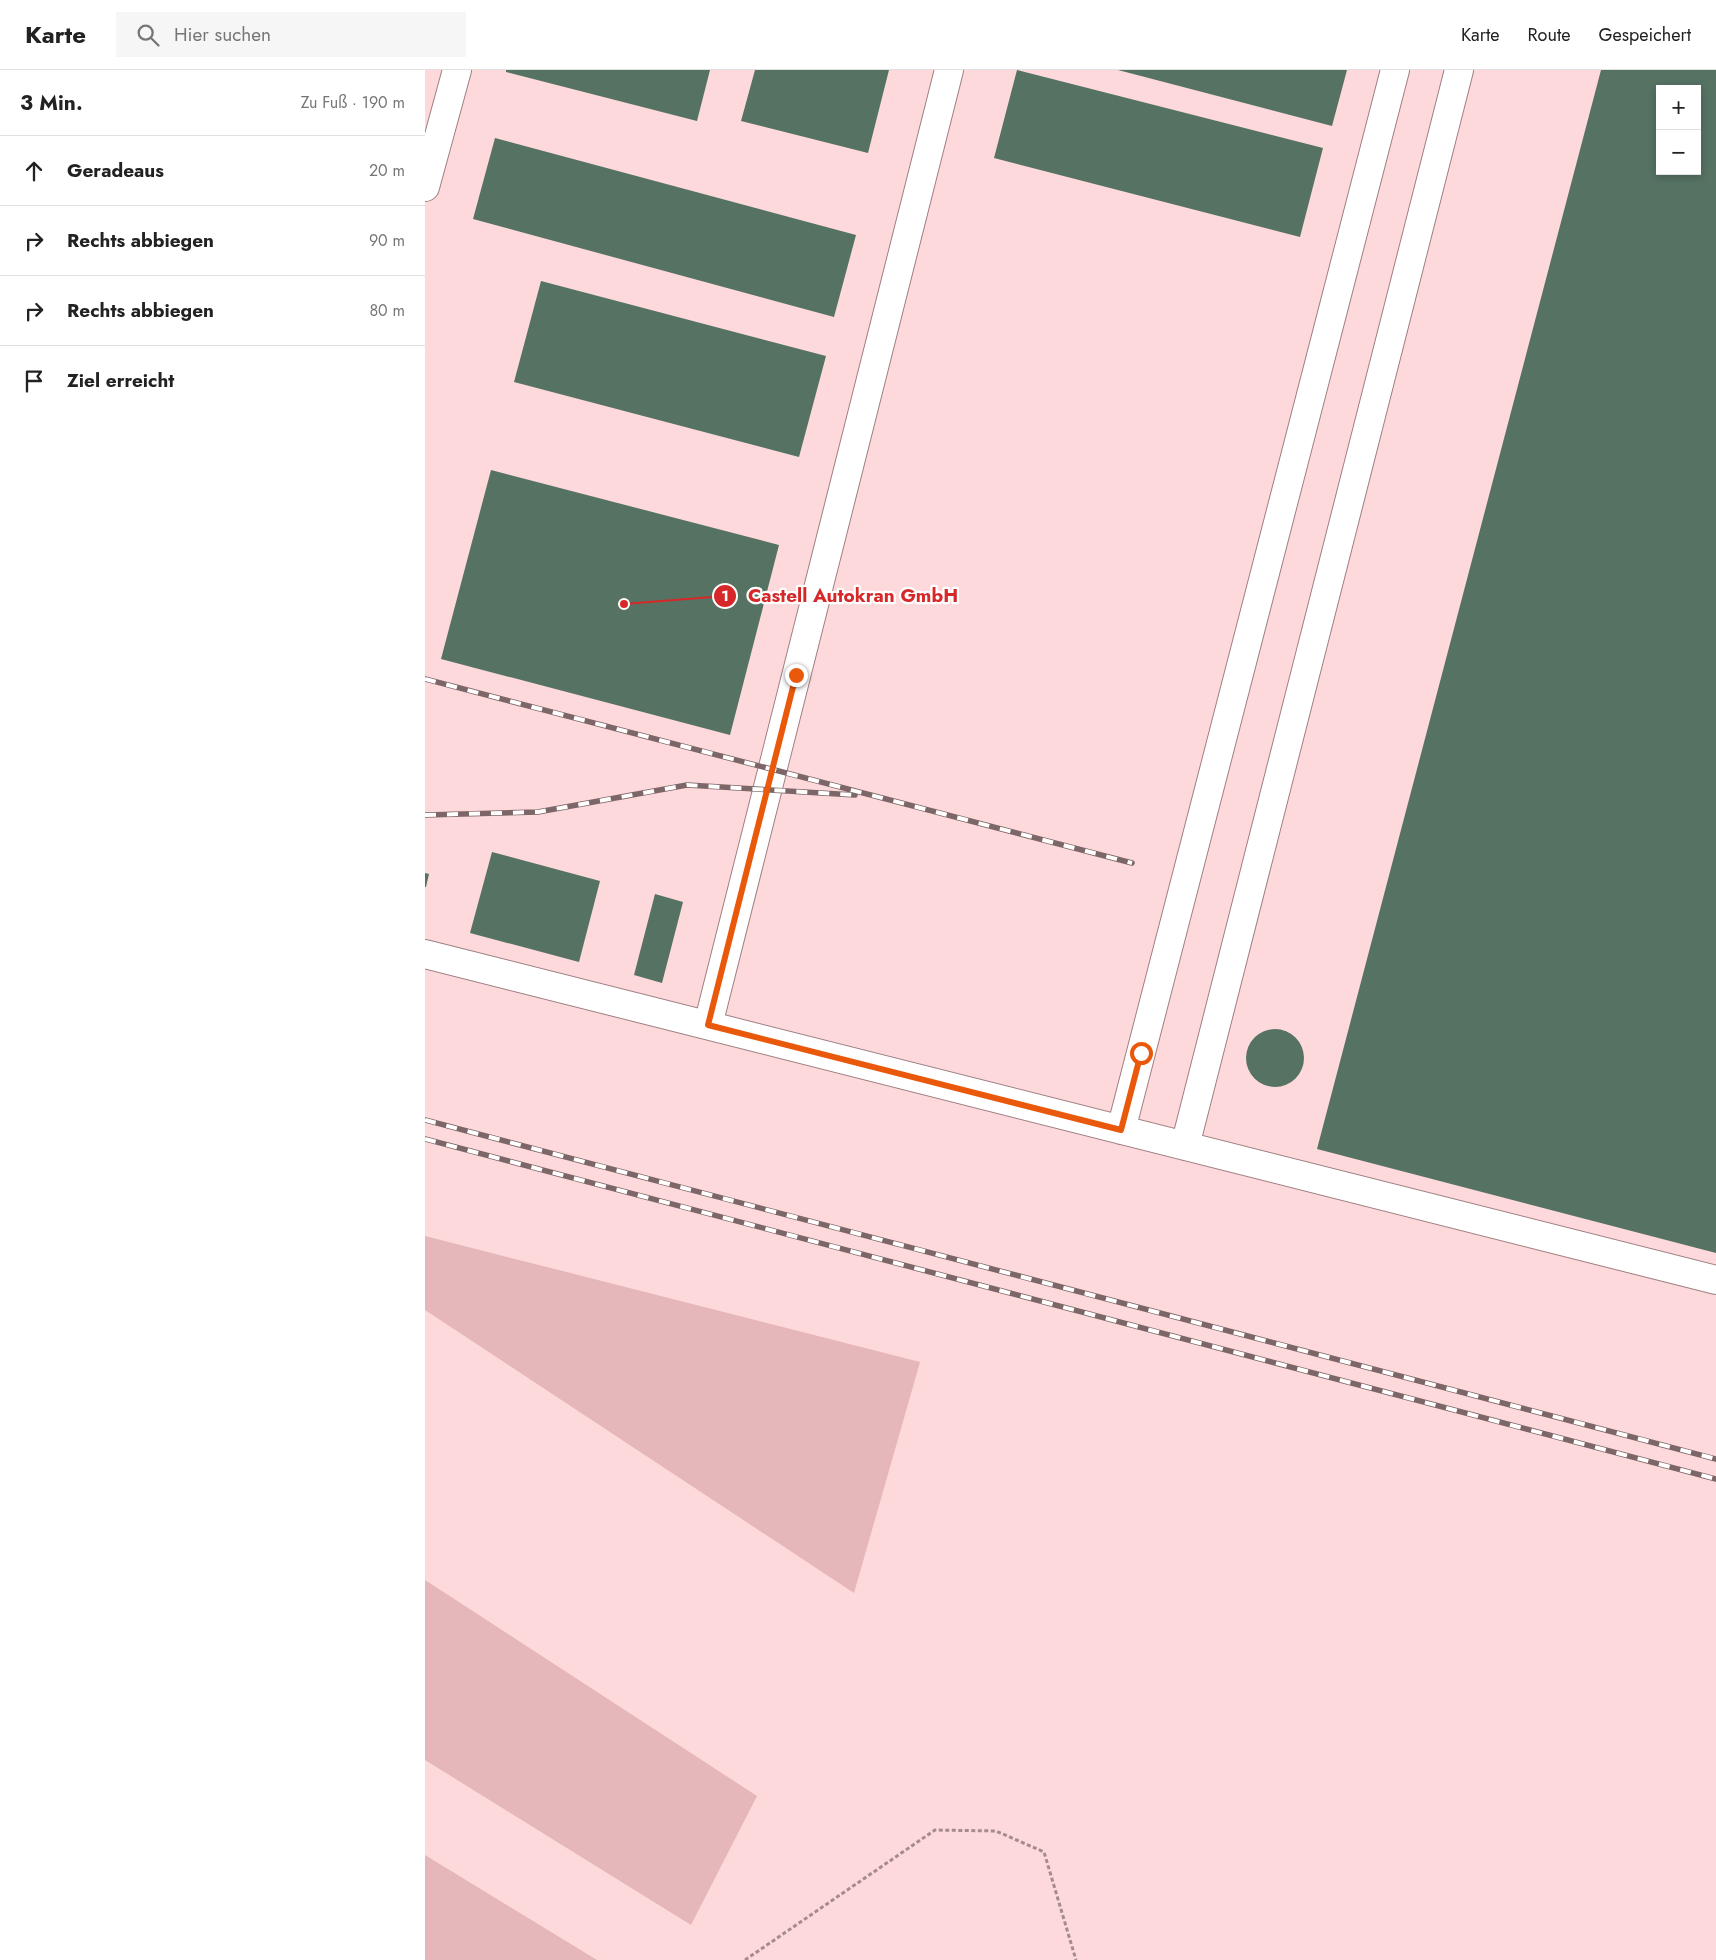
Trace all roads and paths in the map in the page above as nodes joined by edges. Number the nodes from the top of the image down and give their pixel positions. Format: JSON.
{"nodes":[{"id":1,"x":457,"y":70,"type":"edge"},
{"id":2,"x":949,"y":70,"type":"edge"},
{"id":3,"x":1395,"y":70,"type":"edge"},
{"id":4,"x":1459,"y":70,"type":"edge"},
{"id":5,"x":425,"y":187,"type":"edge"},
{"id":6,"x":425,"y":954,"type":"edge"},
{"id":7,"x":708,"y":1025,"type":"junction"},
{"id":8,"x":1121,"y":1130,"type":"junction"},
{"id":9,"x":1185,"y":1146,"type":"junction"},
{"id":10,"x":1716,"y":1280,"type":"edge"},
{"id":11,"x":745,"y":1960,"type":"edge"},
{"id":12,"x":1076,"y":1960,"type":"edge"}],
"edges":[{"from":1,"to":5,"type":"lane"},
{"from":2,"to":7,"type":"lane"},
{"from":3,"to":8,"type":"lane"},
{"from":4,"to":9,"type":"lane"},
{"from":6,"to":7,"type":"lane"},
{"from":7,"to":8,"type":"lane"},
{"from":8,"to":9,"type":"lane"},
{"from":9,"to":10,"type":"lane"},
{"from":11,"to":12,"type":"path"}]}
